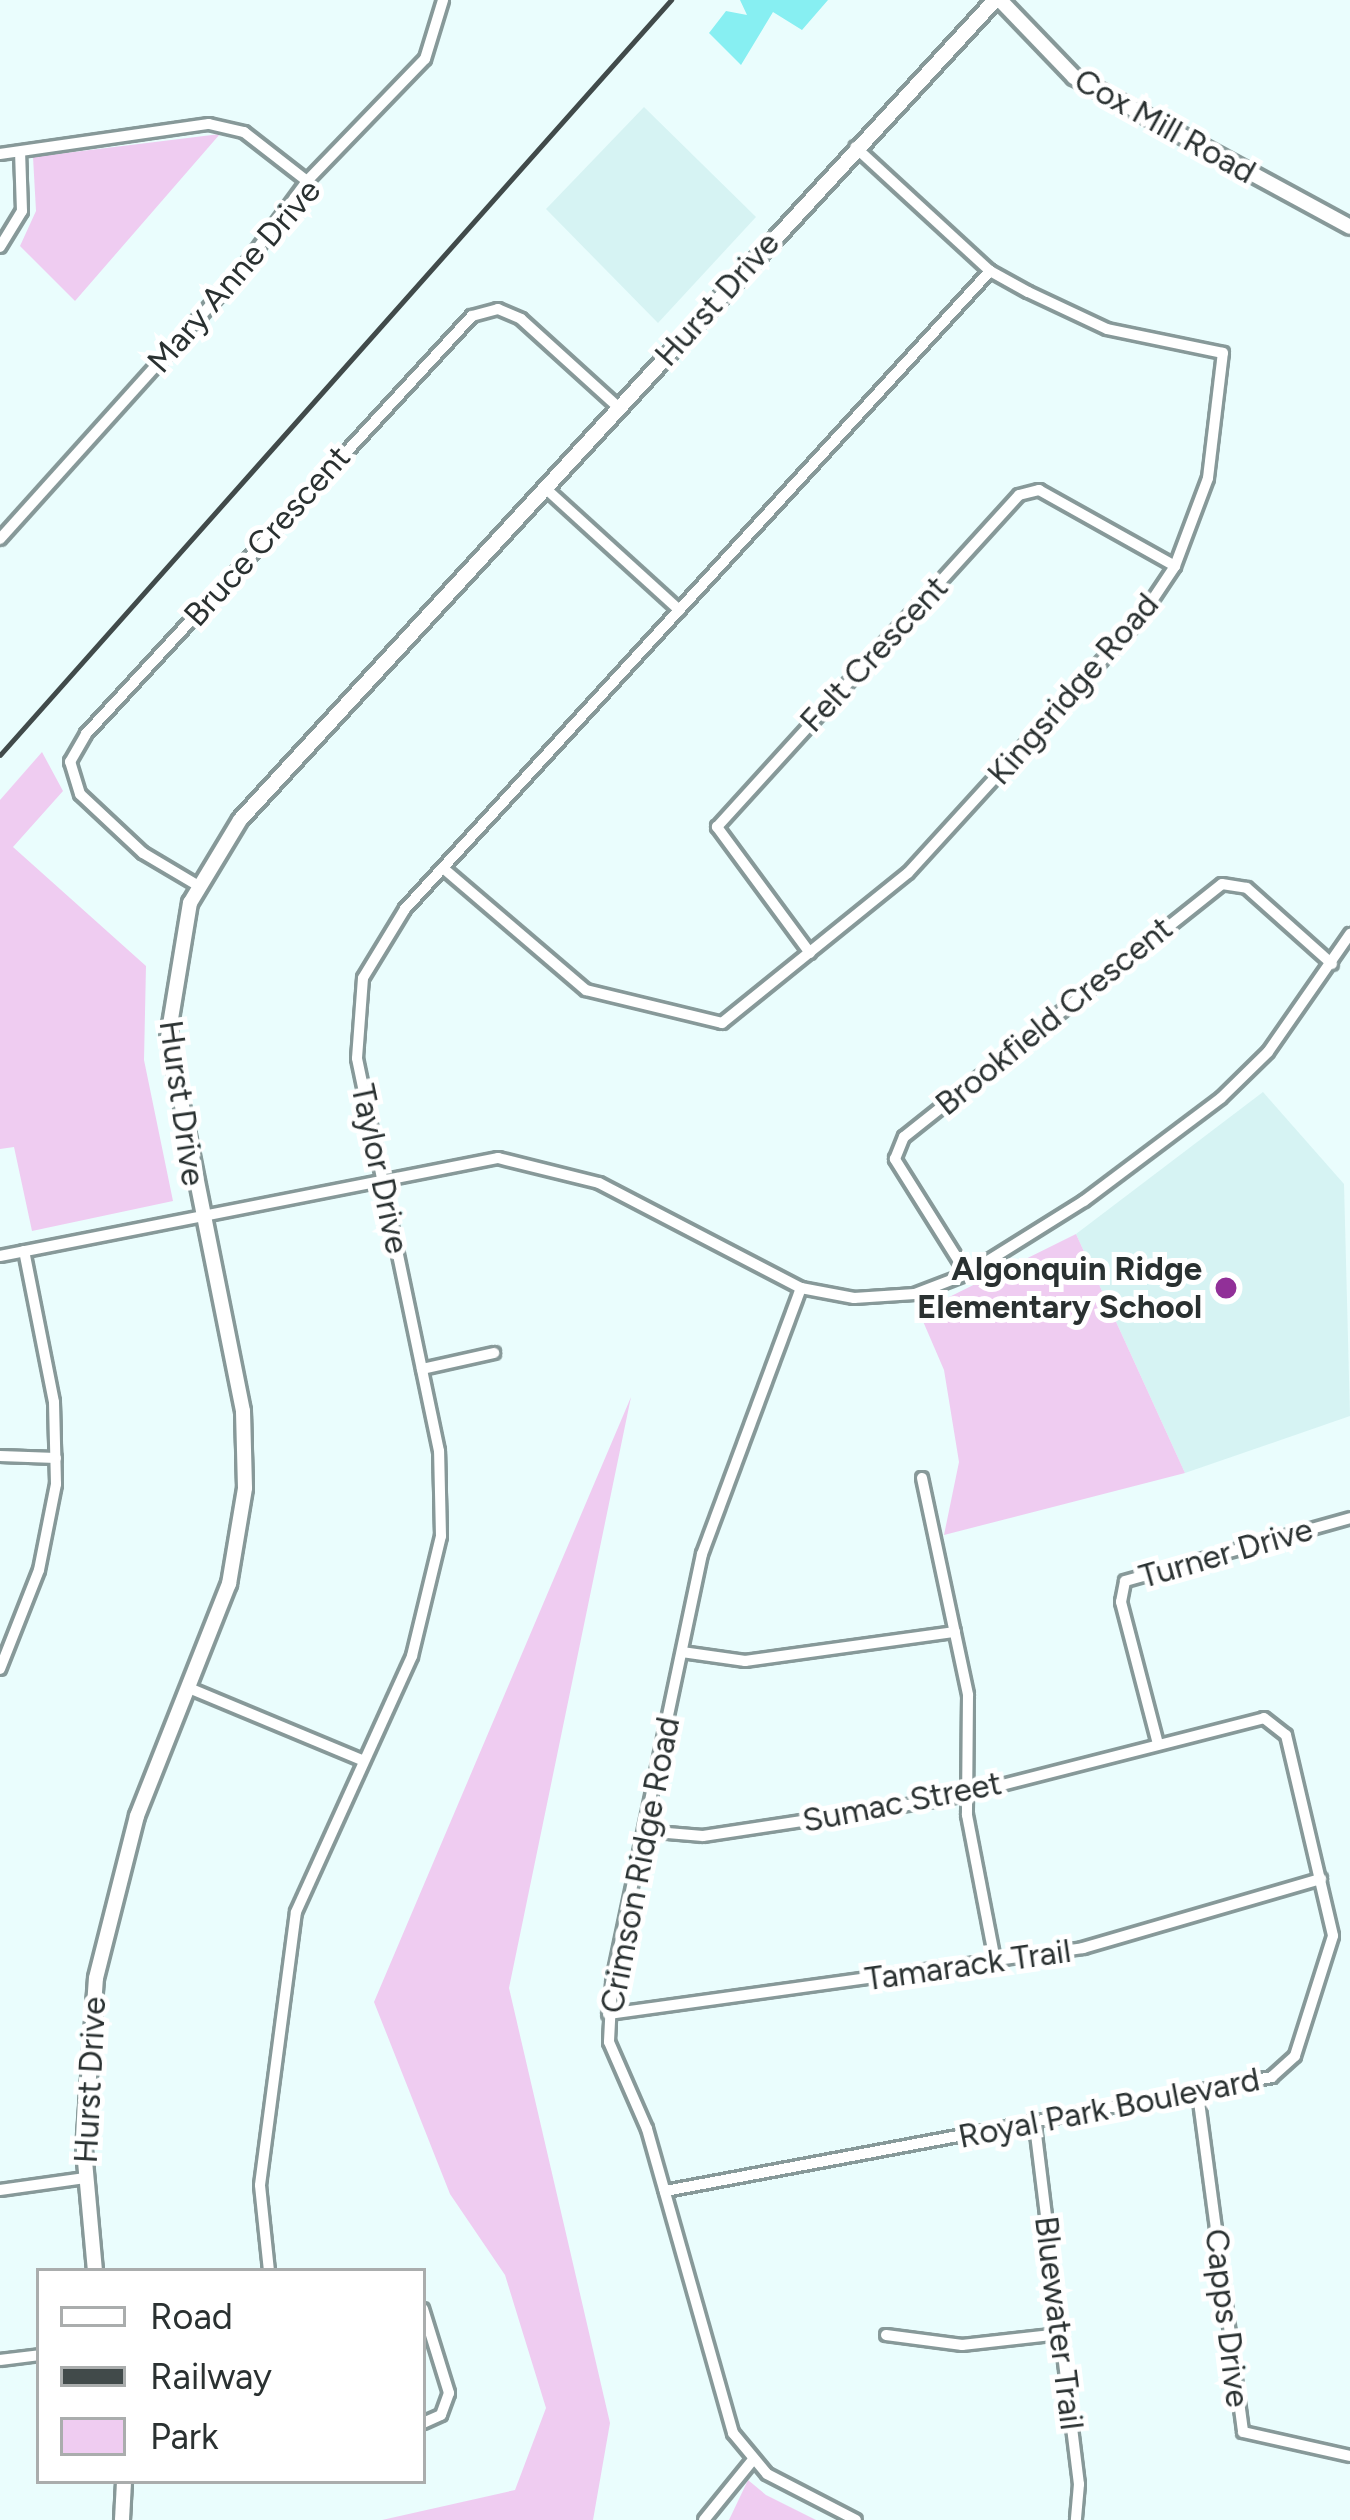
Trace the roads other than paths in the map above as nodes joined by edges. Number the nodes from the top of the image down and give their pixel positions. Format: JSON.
{"nodes":[{"id":1,"x":443,"y":0,"type":"edge"},
{"id":2,"x":997,"y":0,"type":"edge"},
{"id":3,"x":855,"y":147,"type":"junction"},
{"id":4,"x":20,"y":152,"type":"junction"},
{"id":5,"x":0,"y":154,"type":"edge"},
{"id":6,"x":307,"y":181,"type":"junction"},
{"id":7,"x":1350,"y":227,"type":"edge"},
{"id":8,"x":0,"y":247,"type":"edge"},
{"id":9,"x":990,"y":271,"type":"junction"},
{"id":10,"x":618,"y":407,"type":"junction"},
{"id":11,"x":544,"y":487,"type":"junction"},
{"id":12,"x":0,"y":538,"type":"edge"},
{"id":13,"x":1175,"y":566,"type":"junction"},
{"id":14,"x":679,"y":610,"type":"junction"},
{"id":15,"x":443,"y":868,"type":"junction"},
{"id":16,"x":197,"y":885,"type":"junction"},
{"id":17,"x":1350,"y":934,"type":"edge"},
{"id":18,"x":809,"y":953,"type":"junction"},
{"id":19,"x":1332,"y":964,"type":"junction"},
{"id":20,"x":381,"y":1175,"type":"junction"},
{"id":21,"x":198,"y":1213,"type":"junction"},
{"id":22,"x":24,"y":1252,"type":"junction"},
{"id":23,"x":0,"y":1256,"type":"edge"},
{"id":24,"x":967,"y":1274,"type":"junction"},
{"id":25,"x":801,"y":1288,"type":"junction"},
{"id":26,"x":494,"y":1353,"type":"dead end"},
{"id":27,"x":422,"y":1369,"type":"junction"},
{"id":28,"x":0,"y":1456,"type":"edge"},
{"id":29,"x":56,"y":1458,"type":"junction"},
{"id":30,"x":922,"y":1478,"type":"dead end"},
{"id":31,"x":1350,"y":1518,"type":"edge"},
{"id":32,"x":955,"y":1632,"type":"junction"},
{"id":33,"x":682,"y":1652,"type":"junction"},
{"id":34,"x":0,"y":1669,"type":"edge"},
{"id":35,"x":189,"y":1688,"type":"junction"},
{"id":36,"x":1158,"y":1744,"type":"junction"},
{"id":37,"x":362,"y":1760,"type":"junction"},
{"id":38,"x":968,"y":1793,"type":"junction"},
{"id":39,"x":644,"y":1831,"type":"junction"},
{"id":40,"x":1322,"y":1880,"type":"junction"},
{"id":41,"x":995,"y":1961,"type":"junction"},
{"id":42,"x":608,"y":2014,"type":"junction"},
{"id":43,"x":1198,"y":2094,"type":"junction"},
{"id":44,"x":1035,"y":2126,"type":"junction"},
{"id":45,"x":85,"y":2178,"type":"junction"},
{"id":46,"x":0,"y":2190,"type":"edge"},
{"id":47,"x":665,"y":2192,"type":"junction"},
{"id":48,"x":95,"y":2268,"type":"edge"},
{"id":49,"x":269,"y":2268,"type":"edge"},
{"id":50,"x":426,"y":2318,"type":"edge"},
{"id":51,"x":1060,"y":2334,"type":"junction"},
{"id":52,"x":886,"y":2335,"type":"dead end"},
{"id":53,"x":36,"y":2355,"type":"edge"},
{"id":54,"x":0,"y":2360,"type":"edge"},
{"id":55,"x":426,"y":2422,"type":"edge"},
{"id":56,"x":1350,"y":2456,"type":"edge"},
{"id":57,"x":752,"y":2461,"type":"junction"},
{"id":58,"x":124,"y":2484,"type":"edge"},
{"id":59,"x":122,"y":2520,"type":"edge"},
{"id":60,"x":704,"y":2520,"type":"edge"},
{"id":61,"x":856,"y":2520,"type":"edge"},
{"id":62,"x":1076,"y":2520,"type":"edge"}],
"edges":[{"from":1,"to":6,"type":"street","name":"Mary Anne Drive"},
{"from":2,"to":3,"type":"street","name":"Hurst Drive"},
{"from":2,"to":7,"type":"street","name":"Cox Mill Road"},
{"from":3,"to":9,"type":"street","name":"Kingsridge Road"},
{"from":3,"to":10,"type":"street","name":"Hurst Drive"},
{"from":4,"to":5,"type":"street"},
{"from":4,"to":6,"type":"street"},
{"from":4,"to":8,"type":"street"},
{"from":6,"to":12,"type":"street","name":"Mary Anne Drive"},
{"from":9,"to":13,"type":"street","name":"Kingsridge Road"},
{"from":9,"to":14,"type":"street","name":"Taylor Drive"},
{"from":10,"to":11,"type":"street","name":"Hurst Drive"},
{"from":10,"to":16,"type":"street","name":"Bruce Crescent"},
{"from":11,"to":14,"type":"street"},
{"from":11,"to":16,"type":"street","name":"Hurst Drive"},
{"from":13,"to":18,"type":"street","name":"Kingsridge Road"},
{"from":13,"to":18,"type":"street","name":"Felt Crescent"},
{"from":14,"to":15,"type":"street","name":"Taylor Drive"},
{"from":15,"to":18,"type":"street","name":"Kingsridge Road"},
{"from":15,"to":20,"type":"street","name":"Taylor Drive"},
{"from":16,"to":21,"type":"street","name":"Hurst Drive"},
{"from":17,"to":19,"type":"street"},
{"from":19,"to":24,"type":"street"},
{"from":19,"to":24,"type":"street","name":"Brookfield Crescent"},
{"from":20,"to":21,"type":"street"},
{"from":20,"to":25,"type":"street"},
{"from":20,"to":27,"type":"street","name":"Taylor Drive"},
{"from":21,"to":22,"type":"street"},
{"from":21,"to":35,"type":"street","name":"Hurst Drive"},
{"from":22,"to":23,"type":"street"},
{"from":22,"to":29,"type":"street"},
{"from":24,"to":25,"type":"street"},
{"from":25,"to":33,"type":"street","name":"Crimson Ridge Road"},
{"from":26,"to":27,"type":"street"},
{"from":27,"to":37,"type":"street","name":"Taylor Drive"},
{"from":28,"to":29,"type":"street"},
{"from":29,"to":34,"type":"street"},
{"from":30,"to":32,"type":"street"},
{"from":31,"to":36,"type":"street","name":"Turner Drive"},
{"from":32,"to":33,"type":"street"},
{"from":32,"to":38,"type":"street"},
{"from":33,"to":39,"type":"street","name":"Crimson Ridge Road"},
{"from":35,"to":37,"type":"street"},
{"from":35,"to":45,"type":"street","name":"Hurst Drive"},
{"from":36,"to":38,"type":"street","name":"Sumac Street"},
{"from":36,"to":40,"type":"street","name":"Royal Park Boulevard"},
{"from":37,"to":49,"type":"street","name":"Taylor Drive"},
{"from":38,"to":39,"type":"street","name":"Sumac Street"},
{"from":38,"to":41,"type":"street"},
{"from":39,"to":42,"type":"street","name":"Crimson Ridge Road"},
{"from":40,"to":41,"type":"street","name":"Tamarack Trail"},
{"from":40,"to":43,"type":"street","name":"Royal Park Boulevard"},
{"from":41,"to":42,"type":"street","name":"Tamarack Trail"},
{"from":42,"to":47,"type":"street","name":"Crimson Ridge Road"},
{"from":43,"to":44,"type":"street","name":"Royal Park Boulevard"},
{"from":43,"to":56,"type":"street","name":"Capps Drive"},
{"from":44,"to":47,"type":"street","name":"Royal Park Boulevard"},
{"from":44,"to":51,"type":"street","name":"Bluewater Trail"},
{"from":45,"to":46,"type":"street"},
{"from":45,"to":48,"type":"street","name":"Hurst Drive"},
{"from":47,"to":57,"type":"street","name":"Crimson Ridge Road"},
{"from":50,"to":55,"type":"street"},
{"from":51,"to":52,"type":"street"},
{"from":51,"to":62,"type":"street","name":"Bluewater Trail"},
{"from":53,"to":54,"type":"street"},
{"from":57,"to":60,"type":"street"},
{"from":57,"to":61,"type":"street"},
{"from":58,"to":59,"type":"street"}]}
